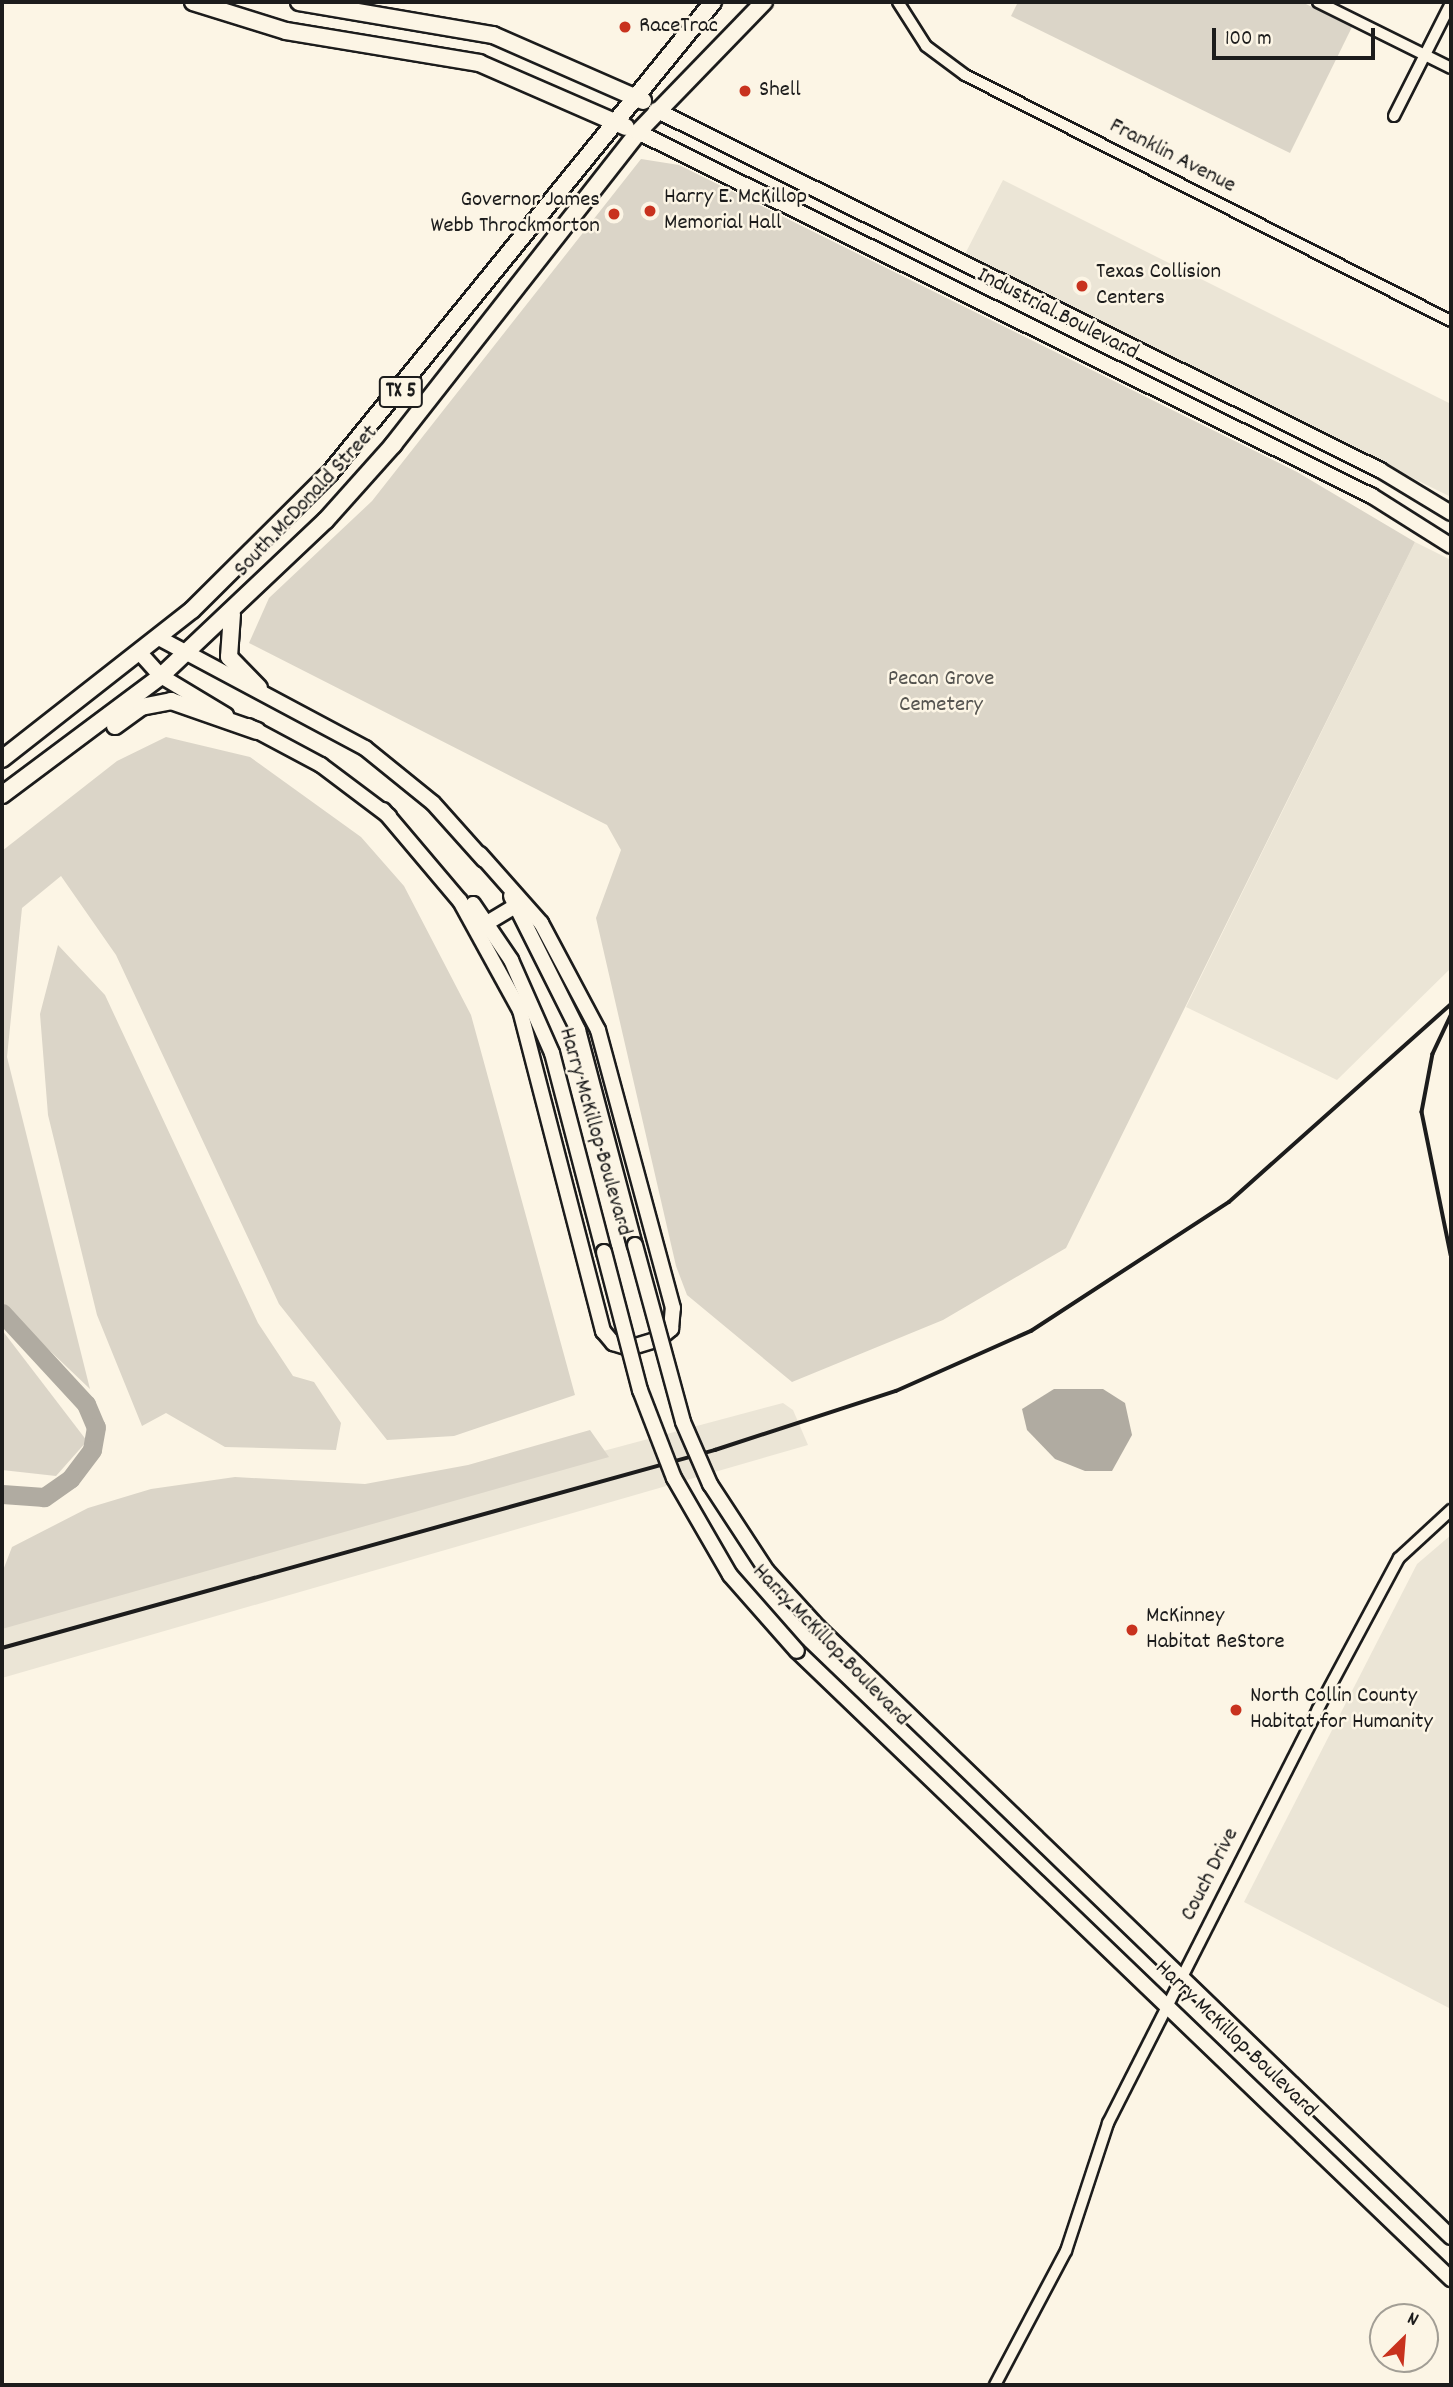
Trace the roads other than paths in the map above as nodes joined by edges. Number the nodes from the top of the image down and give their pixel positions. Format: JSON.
{"nodes":[{"id":1,"x":193,"y":2,"type":"edge"},
{"id":2,"x":299,"y":2,"type":"edge"},
{"id":3,"x":713,"y":2,"type":"edge"},
{"id":4,"x":898,"y":2,"type":"edge"},
{"id":5,"x":1318,"y":2,"type":"edge"},
{"id":6,"x":756,"y":3,"type":"edge"},
{"id":7,"x":1451,"y":4,"type":"edge"},
{"id":8,"x":360,"y":11,"type":"junction"},
{"id":9,"x":356,"y":42,"type":"junction"},
{"id":10,"x":1425,"y":55,"type":"junction"},
{"id":11,"x":1451,"y":68,"type":"edge"},
{"id":12,"x":636,"y":97,"type":"junction"},
{"id":13,"x":656,"y":110,"type":"junction"},
{"id":14,"x":1394,"y":116,"type":"dead end"},
{"id":15,"x":617,"y":122,"type":"junction"},
{"id":16,"x":638,"y":132,"type":"junction"},
{"id":17,"x":554,"y":201,"type":"junction"},
{"id":18,"x":573,"y":211,"type":"junction"},
{"id":19,"x":504,"y":261,"type":"junction"},
{"id":20,"x":979,"y":271,"type":"junction"},
{"id":21,"x":524,"y":276,"type":"junction"},
{"id":22,"x":968,"y":295,"type":"junction"},
{"id":23,"x":1051,"y":307,"type":"junction"},
{"id":24,"x":1451,"y":321,"type":"edge"},
{"id":25,"x":1040,"y":331,"type":"junction"},
{"id":26,"x":1172,"y":370,"type":"junction"},
{"id":27,"x":1202,"y":385,"type":"junction"},
{"id":28,"x":1161,"y":392,"type":"junction"},
{"id":29,"x":1191,"y":407,"type":"junction"},
{"id":30,"x":1451,"y":513,"type":"edge"},
{"id":31,"x":1451,"y":546,"type":"edge"},
{"id":32,"x":233,"y":612,"type":"junction"},
{"id":33,"x":159,"y":638,"type":"junction"},
{"id":34,"x":188,"y":652,"type":"junction"},
{"id":35,"x":140,"y":653,"type":"junction"},
{"id":36,"x":161,"y":676,"type":"junction"},
{"id":37,"x":259,"y":688,"type":"junction"},
{"id":38,"x":257,"y":731,"type":"junction"},
{"id":39,"x":2,"y":759,"type":"edge"},
{"id":40,"x":20,"y":783,"type":"junction"},
{"id":41,"x":2,"y":795,"type":"edge"},
{"id":42,"x":383,"y":810,"type":"junction"},
{"id":43,"x":480,"y":855,"type":"junction"},
{"id":44,"x":517,"y":905,"type":"junction"},
{"id":45,"x":487,"y":923,"type":"junction"},
{"id":46,"x":1451,"y":1510,"type":"edge"},
{"id":47,"x":1183,"y":1975,"type":"junction"},
{"id":48,"x":1167,"y":2007,"type":"junction"},
{"id":49,"x":1451,"y":2237,"type":"edge"},
{"id":50,"x":1451,"y":2279,"type":"edge"},
{"id":51,"x":995,"y":2385,"type":"edge"}],
"edges":[{"from":1,"to":9,"type":"main road"},
{"from":2,"to":8,"type":"main road"},
{"from":3,"to":12,"type":"main road","name":"South McDonald Street","number":"TX 5"},
{"from":4,"to":24,"type":"street","name":"Franklin Avenue"},
{"from":5,"to":10,"type":"street"},
{"from":6,"to":13,"type":"main road","name":"South McDonald Street","number":"TX 5"},
{"from":7,"to":10,"type":"street"},
{"from":8,"to":9,"type":"main road"},
{"from":8,"to":12,"type":"main road"},
{"from":9,"to":15,"type":"main road"},
{"from":10,"to":11,"type":"street"},
{"from":10,"to":14,"type":"street"},
{"from":12,"to":13,"type":"main road"},
{"from":12,"to":15,"type":"main road","name":"South McDonald Street","number":"TX 5"},
{"from":13,"to":16,"type":"main road","name":"South McDonald Street","number":"TX 5"},
{"from":13,"to":20,"type":"main road","name":"Industrial Boulevard"},
{"from":15,"to":16,"type":"main road"},
{"from":15,"to":17,"type":"main road","name":"South McDonald Street","number":"TX 5"},
{"from":16,"to":18,"type":"main road","name":"South McDonald Street","number":"TX 5"},
{"from":16,"to":22,"type":"main road","name":"Industrial Boulevard"},
{"from":17,"to":18,"type":"main road"},
{"from":17,"to":19,"type":"main road","name":"South McDonald Street","number":"TX 5"},
{"from":18,"to":21,"type":"main road","name":"South McDonald Street","number":"TX 5"},
{"from":19,"to":21,"type":"main road"},
{"from":19,"to":33,"type":"main road","name":"South McDonald Street","number":"TX 5"},
{"from":20,"to":22,"type":"main road"},
{"from":20,"to":23,"type":"main road","name":"Industrial Boulevard"},
{"from":21,"to":32,"type":"main road","name":"South McDonald Street","number":"TX 5"},
{"from":22,"to":25,"type":"main road","name":"Industrial Boulevard"},
{"from":23,"to":25,"type":"main road"},
{"from":23,"to":26,"type":"main road","name":"Industrial Boulevard"},
{"from":25,"to":28,"type":"main road","name":"Industrial Boulevard"},
{"from":26,"to":27,"type":"main road","name":"Industrial Boulevard"},
{"from":26,"to":28,"type":"main road"},
{"from":27,"to":29,"type":"main road"},
{"from":27,"to":30,"type":"main road","name":"Industrial Boulevard"},
{"from":28,"to":29,"type":"main road","name":"Industrial Boulevard"},
{"from":29,"to":31,"type":"main road","name":"Industrial Boulevard"},
{"from":32,"to":34,"type":"main road","name":"South McDonald Street","number":"TX 5"},
{"from":32,"to":37,"type":"main road"},
{"from":33,"to":34,"type":"main road","name":"Harry McKillop Boulevard"},
{"from":33,"to":35,"type":"main road","name":"South McDonald Street","number":"TX 5"},
{"from":34,"to":36,"type":"main road","name":"South McDonald Street","number":"TX 5"},
{"from":34,"to":37,"type":"main road","name":"Harry McKillop Boulevard"},
{"from":35,"to":36,"type":"main road","name":"Harry McKillop Boulevard"},
{"from":35,"to":39,"type":"main road","name":"South McDonald Street","number":"TX 5"},
{"from":36,"to":38,"type":"main road","name":"Harry McKillop Boulevard"},
{"from":36,"to":40,"type":"main road","name":"South McDonald Street","number":"TX 5"},
{"from":37,"to":43,"type":"main road","name":"Harry McKillop Boulevard"},
{"from":38,"to":40,"type":"main road"},
{"from":38,"to":42,"type":"main road","name":"Harry McKillop Boulevard"},
{"from":40,"to":41,"type":"main road","name":"South McDonald Street","number":"TX 5"},
{"from":42,"to":43,"type":"main road"},
{"from":42,"to":45,"type":"main road","name":"Harry McKillop Boulevard"},
{"from":43,"to":44,"type":"main road","name":"Harry McKillop Boulevard"},
{"from":44,"to":45,"type":"main road"},
{"from":44,"to":47,"type":"main road","name":"Harry McKillop Boulevard","bridge":true},
{"from":45,"to":48,"type":"main road","name":"Harry McKillop Boulevard","bridge":true},
{"from":46,"to":47,"type":"street","name":"Couch Drive"},
{"from":47,"to":48,"type":"street","name":"Couch Drive"},
{"from":47,"to":49,"type":"main road","name":"Harry McKillop Boulevard"},
{"from":48,"to":50,"type":"main road","name":"Harry McKillop Boulevard"},
{"from":48,"to":51,"type":"street","name":"Couch Drive"}]}
